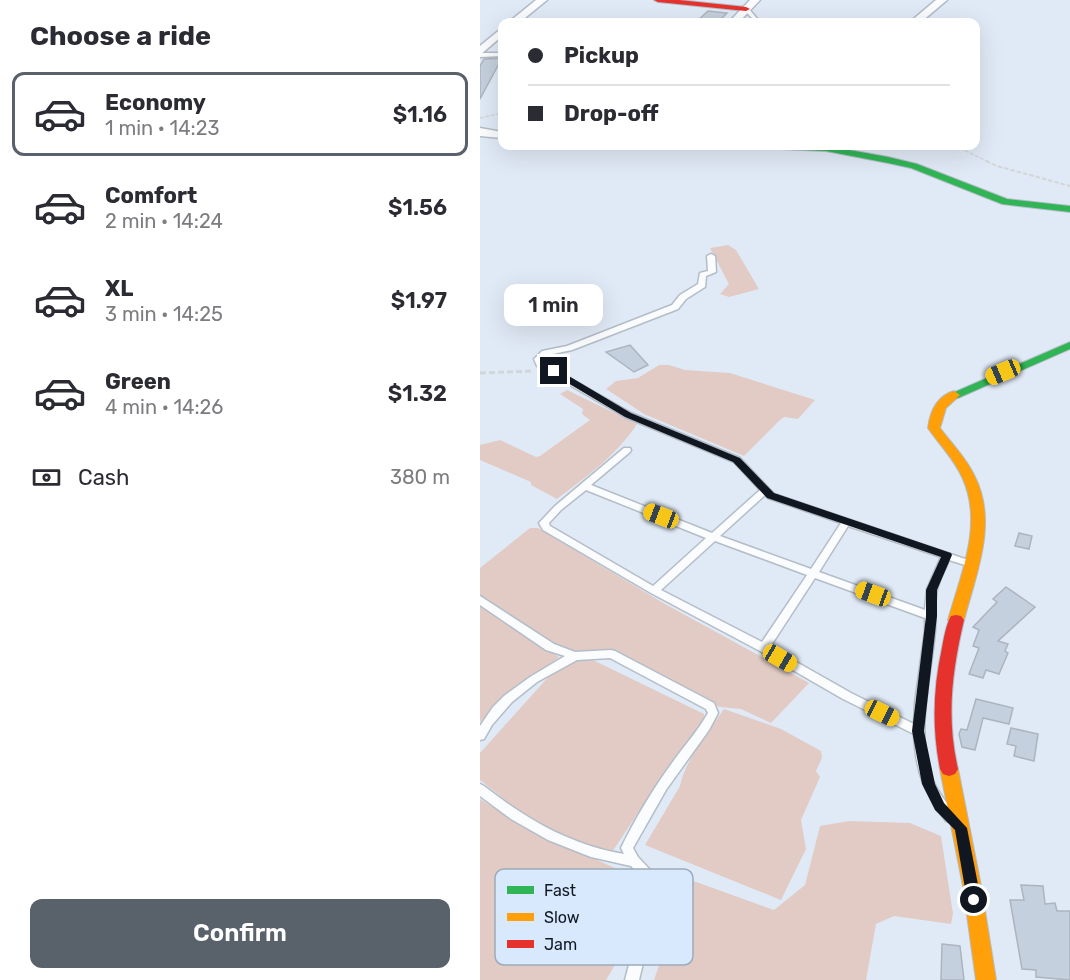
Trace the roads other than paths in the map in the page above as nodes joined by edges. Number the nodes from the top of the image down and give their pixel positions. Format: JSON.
{"nodes":[{"id":1,"x":542,"y":0,"type":"edge"},
{"id":2,"x":658,"y":0,"type":"edge"},
{"id":3,"x":942,"y":0,"type":"edge"},
{"id":4,"x":751,"y":4,"type":"edge"},
{"id":5,"x":519,"y":18,"type":"edge"},
{"id":6,"x":738,"y":18,"type":"edge"},
{"id":7,"x":756,"y":18,"type":"edge"},
{"id":8,"x":920,"y":18,"type":"edge"},
{"id":9,"x":498,"y":35,"type":"edge"},
{"id":10,"x":480,"y":53,"type":"edge"},
{"id":11,"x":498,"y":55,"type":"edge"},
{"id":12,"x":480,"y":132,"type":"edge"},
{"id":13,"x":498,"y":134,"type":"edge"},
{"id":14,"x":836,"y":150,"type":"edge"},
{"id":15,"x":1070,"y":209,"type":"edge"},
{"id":16,"x":711,"y":256,"type":"dead end"},
{"id":17,"x":1070,"y":345,"type":"edge"},
{"id":18,"x":627,"y":450,"type":"dead end"},
{"id":19,"x":585,"y":486,"type":"junction"},
{"id":20,"x":765,"y":490,"type":"junction"},
{"id":21,"x":846,"y":522,"type":"junction"},
{"id":22,"x":713,"y":537,"type":"junction"},
{"id":23,"x":947,"y":555,"type":"junction"},
{"id":24,"x":971,"y":563,"type":"junction"},
{"id":25,"x":814,"y":573,"type":"junction"},
{"id":26,"x":654,"y":591,"type":"junction"},
{"id":27,"x":480,"y":600,"type":"edge"},
{"id":28,"x":932,"y":616,"type":"junction"},
{"id":29,"x":764,"y":648,"type":"junction"},
{"id":30,"x":574,"y":656,"type":"junction"},
{"id":31,"x":918,"y":731,"type":"junction"},
{"id":32,"x":480,"y":736,"type":"edge"},
{"id":33,"x":480,"y":789,"type":"edge"},
{"id":34,"x":961,"y":828,"type":"junction"},
{"id":35,"x":634,"y":861,"type":"junction"},
{"id":36,"x":642,"y":869,"type":"edge"},
{"id":37,"x":636,"y":965,"type":"edge"},
{"id":38,"x":632,"y":980,"type":"edge"},
{"id":39,"x":986,"y":980,"type":"edge"}],
"edges":[{"from":1,"to":5,"type":"street"},
{"from":2,"to":4,"type":"street"},
{"from":3,"to":8,"type":"street"},
{"from":4,"to":6,"type":"street"},
{"from":4,"to":7,"type":"lane"},
{"from":9,"to":10,"type":"street"},
{"from":10,"to":11,"type":"lane"},
{"from":12,"to":13,"type":"street"},
{"from":14,"to":15,"type":"street"},
{"from":16,"to":20,"type":"lane"},
{"from":17,"to":24,"type":"street"},
{"from":18,"to":19,"type":"lane"},
{"from":19,"to":22,"type":"lane"},
{"from":19,"to":26,"type":"lane"},
{"from":20,"to":21,"type":"lane"},
{"from":20,"to":22,"type":"lane"},
{"from":21,"to":23,"type":"lane"},
{"from":21,"to":25,"type":"lane"},
{"from":22,"to":25,"type":"lane"},
{"from":22,"to":26,"type":"lane"},
{"from":23,"to":24,"type":"lane"},
{"from":23,"to":28,"type":"lane"},
{"from":24,"to":34,"type":"street"},
{"from":25,"to":28,"type":"lane"},
{"from":25,"to":29,"type":"lane"},
{"from":26,"to":29,"type":"lane"},
{"from":27,"to":30,"type":"lane"},
{"from":28,"to":31,"type":"lane"},
{"from":29,"to":31,"type":"lane"},
{"from":30,"to":32,"type":"lane"},
{"from":30,"to":35,"type":"lane"},
{"from":31,"to":34,"type":"lane"},
{"from":33,"to":35,"type":"lane"},
{"from":34,"to":39,"type":"street"},
{"from":35,"to":36,"type":"lane"},
{"from":37,"to":38,"type":"lane"}]}
